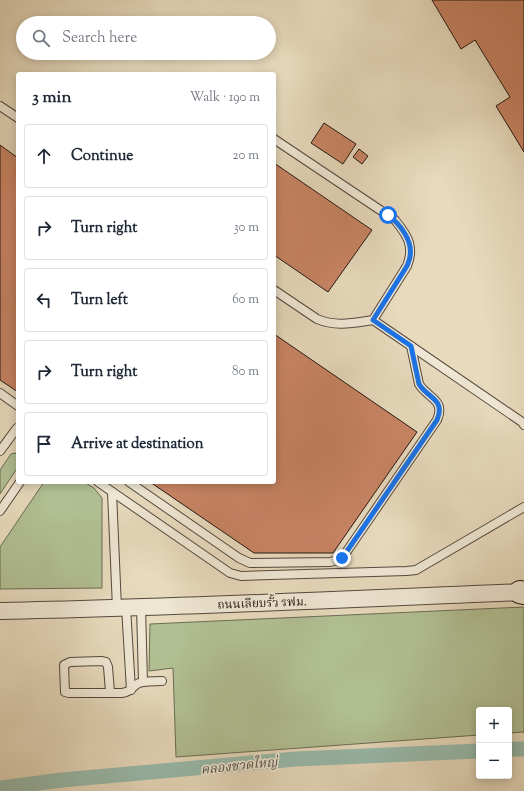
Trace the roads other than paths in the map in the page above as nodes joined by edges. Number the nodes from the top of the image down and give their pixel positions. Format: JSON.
{"nodes":[{"id":1,"x":0,"y":106,"type":"edge"},
{"id":2,"x":16,"y":117,"type":"edge"},
{"id":3,"x":276,"y":140,"type":"edge"},
{"id":4,"x":276,"y":291,"type":"edge"},
{"id":5,"x":373,"y":320,"type":"junction"},
{"id":6,"x":411,"y":346,"type":"junction"},
{"id":7,"x":0,"y":393,"type":"edge"},
{"id":8,"x":16,"y":405,"type":"edge"},
{"id":9,"x":524,"y":425,"type":"edge"},
{"id":10,"x":16,"y":429,"type":"edge"},
{"id":11,"x":0,"y":451,"type":"edge"},
{"id":12,"x":19,"y":484,"type":"edge"},
{"id":13,"x":101,"y":484,"type":"edge"},
{"id":14,"x":132,"y":484,"type":"edge"},
{"id":15,"x":112,"y":492,"type":"junction"},
{"id":16,"x":524,"y":507,"type":"edge"},
{"id":17,"x":0,"y":511,"type":"edge"},
{"id":18,"x":523,"y":592,"type":"edge"},
{"id":19,"x":128,"y":607,"type":"junction"},
{"id":20,"x":0,"y":611,"type":"edge"},
{"id":21,"x":162,"y":681,"type":"dead end"},
{"id":22,"x":144,"y":682,"type":"junction"},
{"id":23,"x":131,"y":690,"type":"junction"},
{"id":24,"x":110,"y":692,"type":"junction"}],
"edges":[{"from":1,"to":2,"type":"lane"},
{"from":3,"to":5,"type":"lane"},
{"from":4,"to":5,"type":"lane"},
{"from":5,"to":6,"type":"lane"},
{"from":6,"to":9,"type":"lane"},
{"from":6,"to":14,"type":"lane"},
{"from":7,"to":8,"type":"lane"},
{"from":10,"to":11,"type":"lane"},
{"from":12,"to":17,"type":"lane"},
{"from":13,"to":15,"type":"lane"},
{"from":15,"to":16,"type":"lane"},
{"from":15,"to":19,"type":"lane"},
{"from":18,"to":19,"type":"street","name":"ถนนเลียบรั้ว รฟม."},
{"from":19,"to":20,"type":"street","name":"ถนนเลียบรั้ว รฟม."},
{"from":19,"to":22,"type":"lane"},
{"from":19,"to":23,"type":"lane"},
{"from":21,"to":22,"type":"lane"},
{"from":22,"to":23,"type":"lane"},
{"from":23,"to":24,"type":"lane"},
{"from":24,"to":24,"type":"lane"}]}
